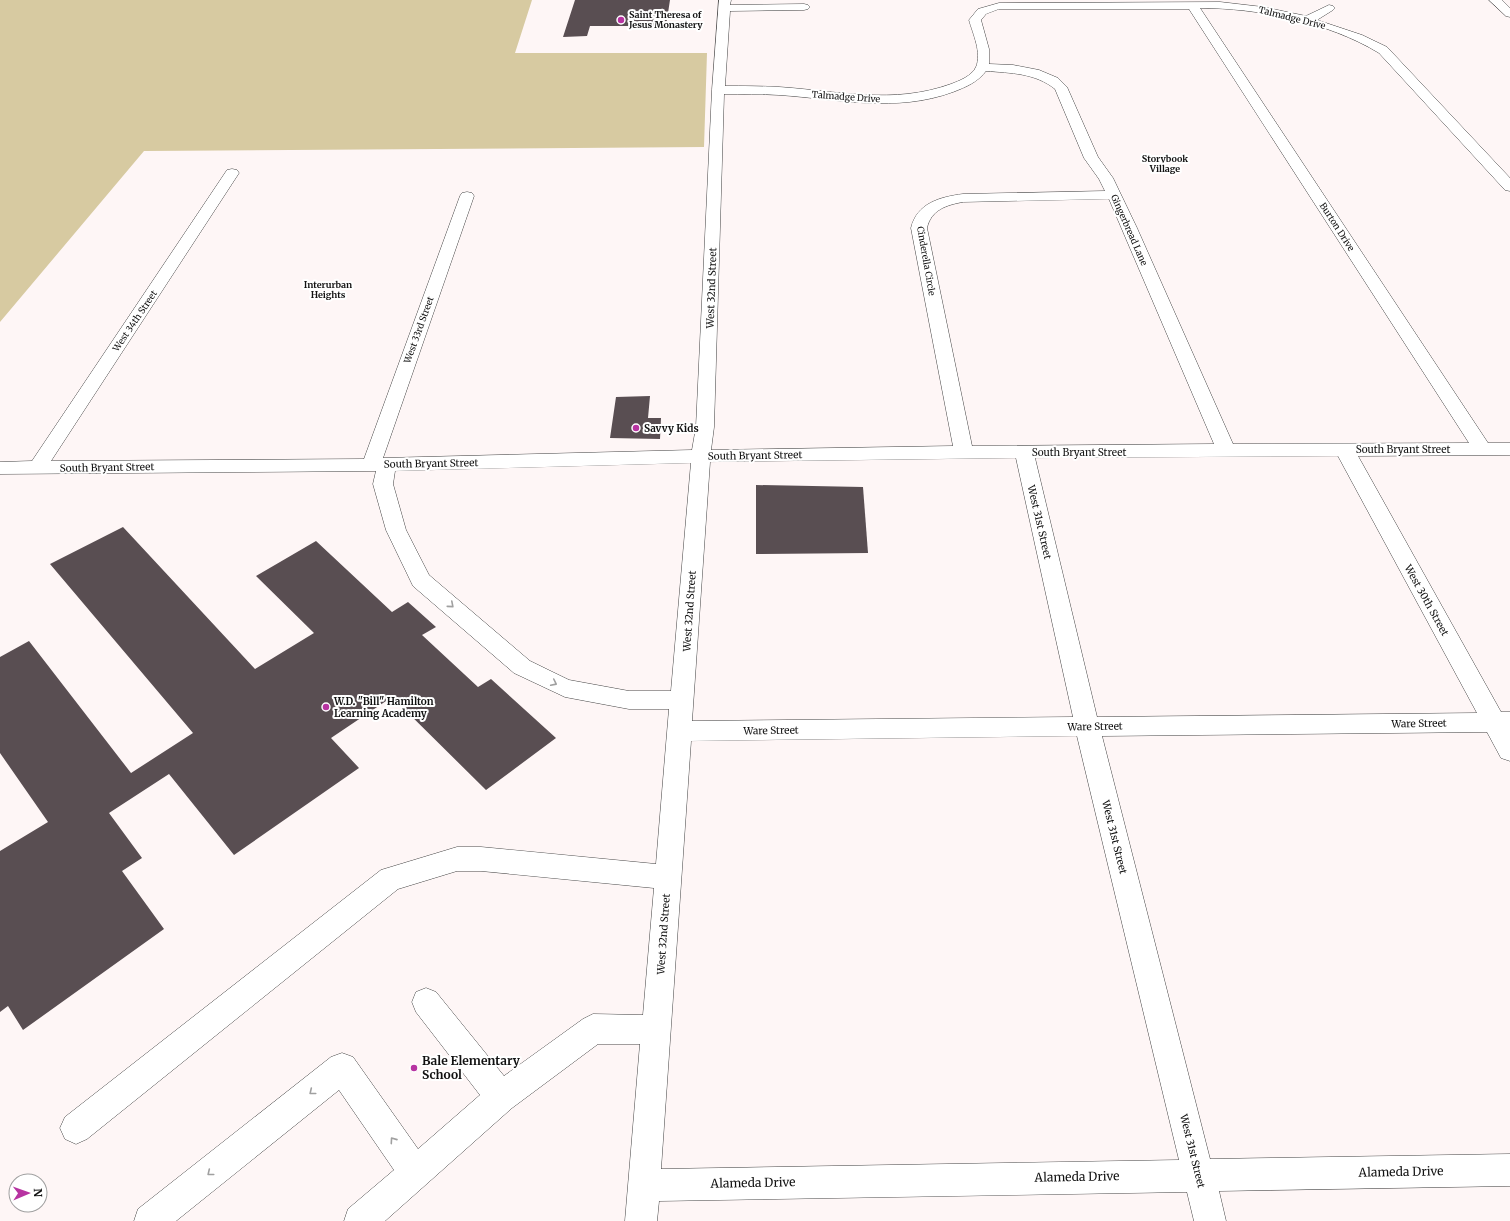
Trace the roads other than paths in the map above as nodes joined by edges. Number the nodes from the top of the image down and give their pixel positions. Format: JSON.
{"nodes":[{"id":1,"x":1494,"y":0,"type":"edge"},
{"id":2,"x":725,"y":4,"type":"edge"},
{"id":3,"x":1192,"y":5,"type":"junction"},
{"id":4,"x":804,"y":7,"type":"dead end"},
{"id":5,"x":1329,"y":8,"type":"dead end"},
{"id":6,"x":1510,"y":14,"type":"edge"},
{"id":7,"x":1308,"y":20,"type":"junction"},
{"id":8,"x":982,"y":67,"type":"junction"},
{"id":9,"x":718,"y":90,"type":"junction"},
{"id":10,"x":232,"y":173,"type":"dead end"},
{"id":11,"x":1510,"y":187,"type":"edge"},
{"id":12,"x":1113,"y":195,"type":"junction"},
{"id":13,"x":467,"y":196,"type":"dead end"},
{"id":14,"x":1482,"y":449,"type":"junction"},
{"id":15,"x":1510,"y":449,"type":"edge"},
{"id":16,"x":1226,"y":450,"type":"junction"},
{"id":17,"x":1344,"y":450,"type":"junction"},
{"id":18,"x":964,"y":452,"type":"junction"},
{"id":19,"x":1024,"y":452,"type":"junction"},
{"id":20,"x":701,"y":456,"type":"junction"},
{"id":21,"x":379,"y":464,"type":"junction"},
{"id":22,"x":0,"y":468,"type":"edge"},
{"id":23,"x":37,"y":468,"type":"junction"},
{"id":24,"x":681,"y":700,"type":"junction"},
{"id":25,"x":1502,"y":722,"type":"edge"},
{"id":26,"x":1087,"y":726,"type":"junction"},
{"id":27,"x":679,"y":731,"type":"junction"},
{"id":28,"x":1510,"y":751,"type":"edge"},
{"id":29,"x":668,"y":877,"type":"junction"},
{"id":30,"x":426,"y":1002,"type":"dead end"},
{"id":31,"x":656,"y":1030,"type":"junction"},
{"id":32,"x":501,"y":1097,"type":"junction"},
{"id":33,"x":76,"y":1128,"type":"dead end"},
{"id":34,"x":1510,"y":1170,"type":"edge"},
{"id":35,"x":415,"y":1172,"type":"junction"},
{"id":36,"x":1199,"y":1175,"type":"junction"},
{"id":37,"x":644,"y":1185,"type":"junction"},
{"id":38,"x":364,"y":1219,"type":"edge"},
{"id":39,"x":150,"y":1221,"type":"edge"},
{"id":40,"x":641,"y":1221,"type":"edge"},
{"id":41,"x":1210,"y":1221,"type":"edge"}],
"edges":[{"from":1,"to":6,"type":"street"},
{"from":2,"to":4,"type":"street"},
{"from":2,"to":9,"type":"street","name":"West 32nd Street"},
{"from":3,"to":7,"type":"street","name":"Talmadge Drive"},
{"from":3,"to":8,"type":"street","name":"Talmadge Drive"},
{"from":3,"to":14,"type":"street","name":"Burton Drive"},
{"from":5,"to":7,"type":"street"},
{"from":7,"to":11,"type":"street","name":"Talmadge Drive"},
{"from":8,"to":9,"type":"street","name":"Talmadge Drive"},
{"from":8,"to":12,"type":"street","name":"Gingerbread Lane"},
{"from":9,"to":20,"type":"street","name":"West 32nd Street"},
{"from":10,"to":23,"type":"street","name":"West 34th Street"},
{"from":12,"to":16,"type":"street","name":"Gingerbread Lane"},
{"from":12,"to":18,"type":"street","name":"Cinderella Circle"},
{"from":13,"to":21,"type":"street","name":"West 33rd Street"},
{"from":14,"to":15,"type":"street","name":"South Bryant Street"},
{"from":14,"to":17,"type":"street","name":"South Bryant Street"},
{"from":16,"to":17,"type":"street","name":"South Bryant Street"},
{"from":16,"to":19,"type":"street","name":"South Bryant Street"},
{"from":17,"to":25,"type":"street","name":"West 30th Street"},
{"from":18,"to":19,"type":"street","name":"South Bryant Street"},
{"from":18,"to":20,"type":"street","name":"South Bryant Street"},
{"from":19,"to":26,"type":"street","name":"West 31st Street"},
{"from":20,"to":21,"type":"street","name":"South Bryant Street"},
{"from":20,"to":24,"type":"street","name":"West 32nd Street"},
{"from":21,"to":23,"type":"street","name":"South Bryant Street"},
{"from":21,"to":24,"type":"street","name":"West 33rd Street","one_way":true},
{"from":22,"to":23,"type":"street","name":"South Bryant Street"},
{"from":24,"to":27,"type":"street","name":"West 32nd Street"},
{"from":25,"to":26,"type":"street","name":"Ware Street"},
{"from":25,"to":28,"type":"street","name":"West 30th Street"},
{"from":26,"to":27,"type":"street","name":"Ware Street"},
{"from":26,"to":36,"type":"street","name":"West 31st Street"},
{"from":27,"to":29,"type":"street","name":"West 32nd Street"},
{"from":29,"to":31,"type":"street","name":"West 32nd Street"},
{"from":29,"to":33,"type":"street"},
{"from":30,"to":32,"type":"street"},
{"from":31,"to":32,"type":"street"},
{"from":31,"to":37,"type":"street","name":"West 32nd Street"},
{"from":32,"to":35,"type":"street"},
{"from":34,"to":36,"type":"street","name":"Alameda Drive"},
{"from":35,"to":38,"type":"street"},
{"from":35,"to":39,"type":"street","one_way":true},
{"from":36,"to":37,"type":"street","name":"Alameda Drive"},
{"from":36,"to":41,"type":"street","name":"West 31st Street"},
{"from":37,"to":40,"type":"street","name":"West 32nd Street"}]}
